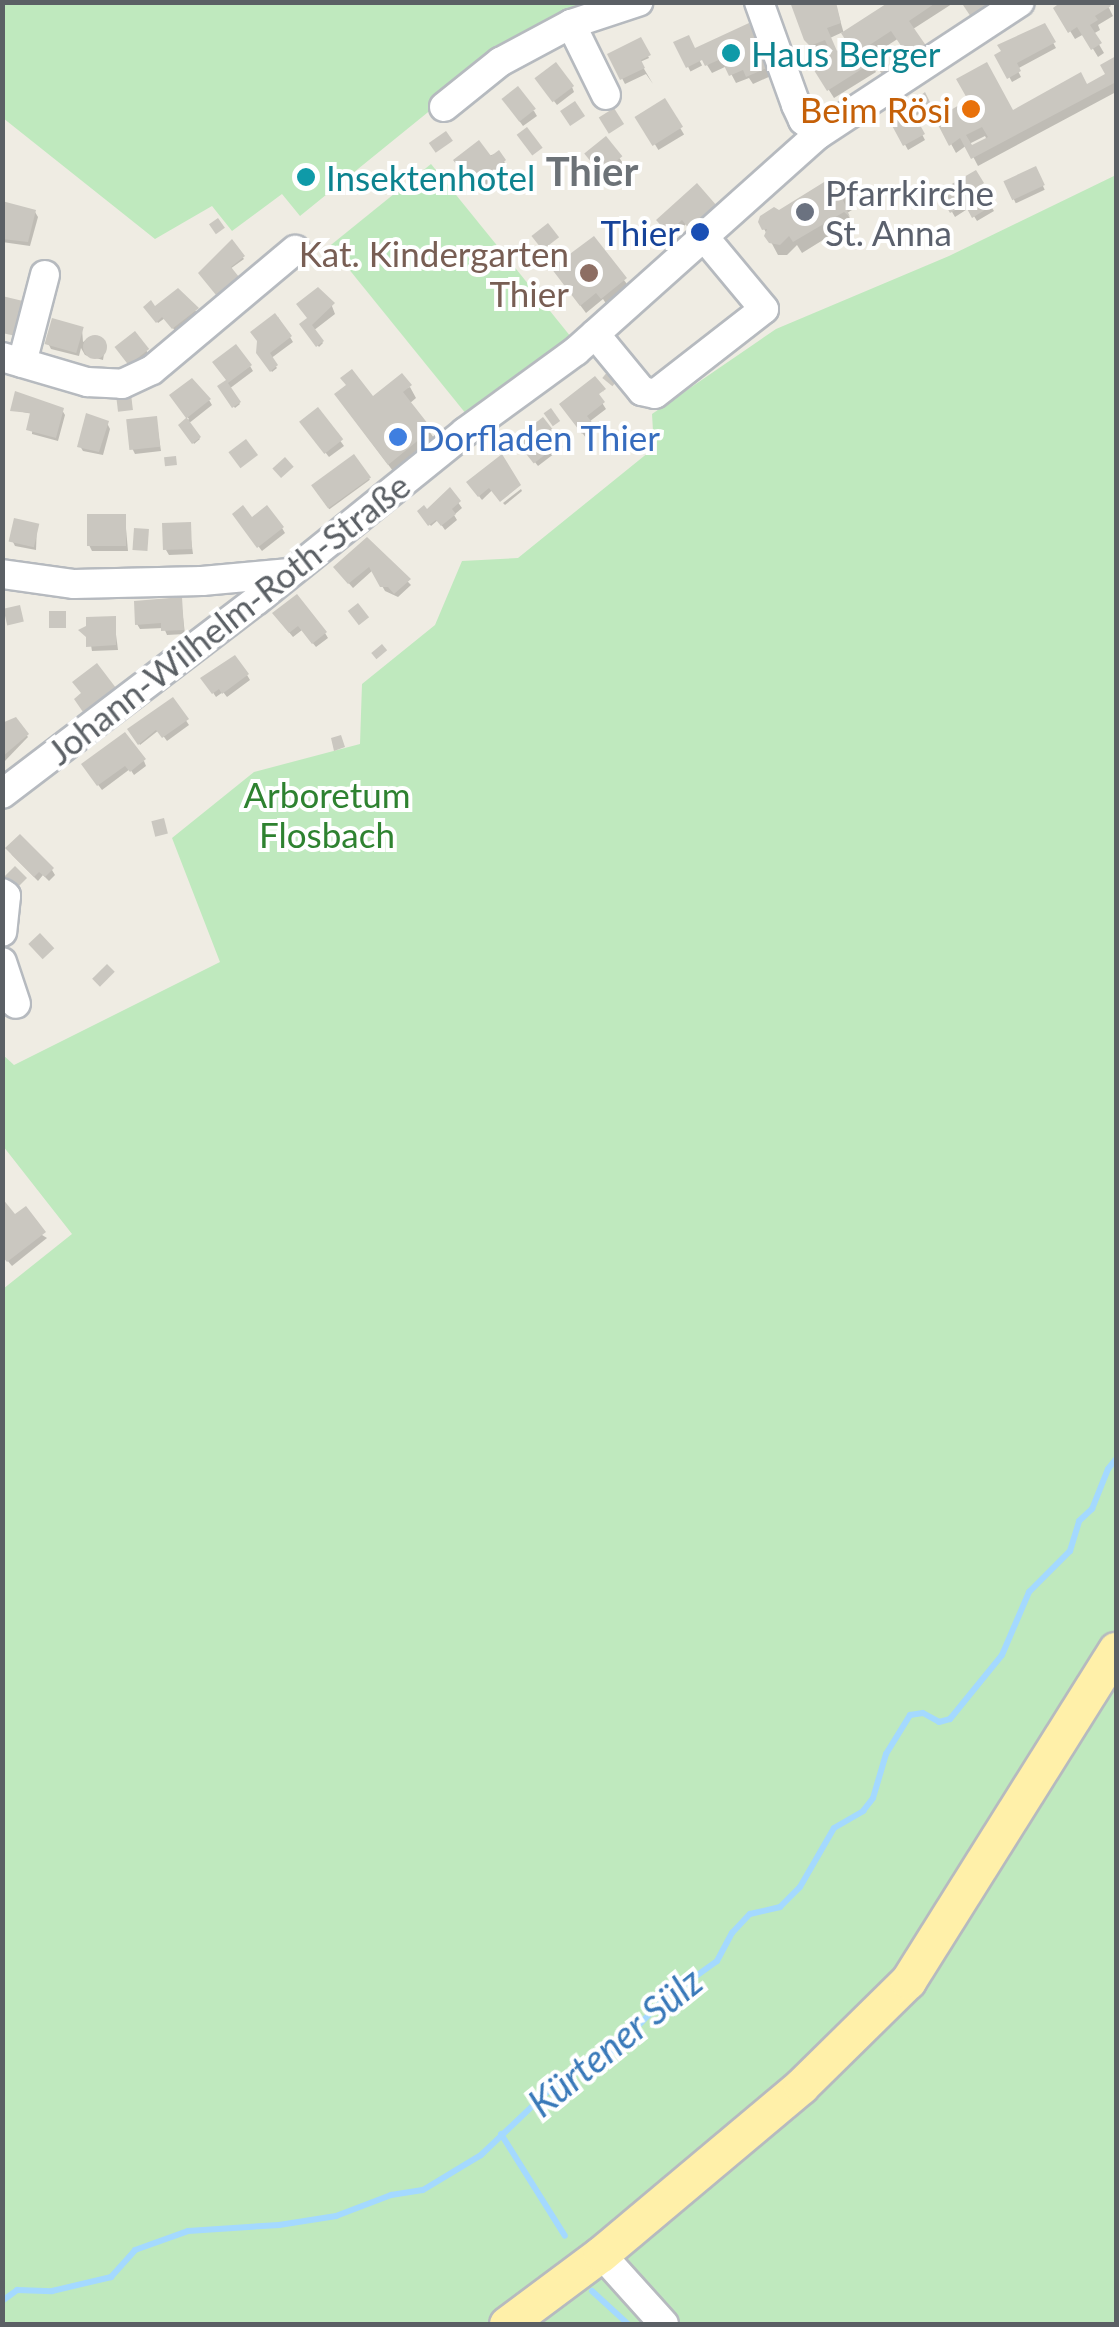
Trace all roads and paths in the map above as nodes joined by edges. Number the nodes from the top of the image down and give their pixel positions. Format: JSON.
{"nodes":[{"id":1,"x":638,"y":2,"type":"edge"},
{"id":2,"x":759,"y":2,"type":"edge"},
{"id":3,"x":1006,"y":6,"type":"edge"},
{"id":4,"x":571,"y":24,"type":"junction"},
{"id":5,"x":606,"y":95,"type":"dead end"},
{"id":6,"x":444,"y":108,"type":"dead end"},
{"id":7,"x":819,"y":134,"type":"junction"},
{"id":8,"x":704,"y":236,"type":"junction"},
{"id":9,"x":295,"y":250,"type":"dead end"},
{"id":10,"x":44,"y":275,"type":"dead end"},
{"id":11,"x":595,"y":334,"type":"junction"},
{"id":12,"x":12,"y":360,"type":"edge"},
{"id":13,"x":290,"y":574,"type":"junction"},
{"id":14,"x":4,"y":576,"type":"edge"},
{"id":15,"x":2,"y":794,"type":"edge"},
{"id":16,"x":2,"y":892,"type":"edge"},
{"id":17,"x":2,"y":932,"type":"edge"},
{"id":18,"x":2,"y":962,"type":"edge"},
{"id":19,"x":16,"y":1004,"type":"dead end"},
{"id":20,"x":1116,"y":1650,"type":"edge"},
{"id":21,"x":601,"y":2254,"type":"junction"},
{"id":22,"x":506,"y":2324,"type":"edge"},
{"id":23,"x":664,"y":2324,"type":"edge"}],
"edges":[{"from":1,"to":4,"type":"street"},
{"from":2,"to":7,"type":"street"},
{"from":3,"to":7,"type":"street","name":"Johann-Wilhelm-Roth-Straße"},
{"from":4,"to":5,"type":"street"},
{"from":4,"to":6,"type":"street"},
{"from":7,"to":8,"type":"street","name":"Johann-Wilhelm-Roth-Straße"},
{"from":8,"to":11,"type":"street","name":"Johann-Wilhelm-Roth-Straße"},
{"from":8,"to":11,"type":"street"},
{"from":9,"to":12,"type":"street"},
{"from":10,"to":12,"type":"street"},
{"from":11,"to":13,"type":"street","name":"Johann-Wilhelm-Roth-Straße"},
{"from":13,"to":14,"type":"street"},
{"from":13,"to":15,"type":"street","name":"Johann-Wilhelm-Roth-Straße"},
{"from":16,"to":17,"type":"street"},
{"from":18,"to":19,"type":"street"},
{"from":20,"to":21,"type":"main road"},
{"from":21,"to":22,"type":"main road"},
{"from":21,"to":23,"type":"street"}]}
